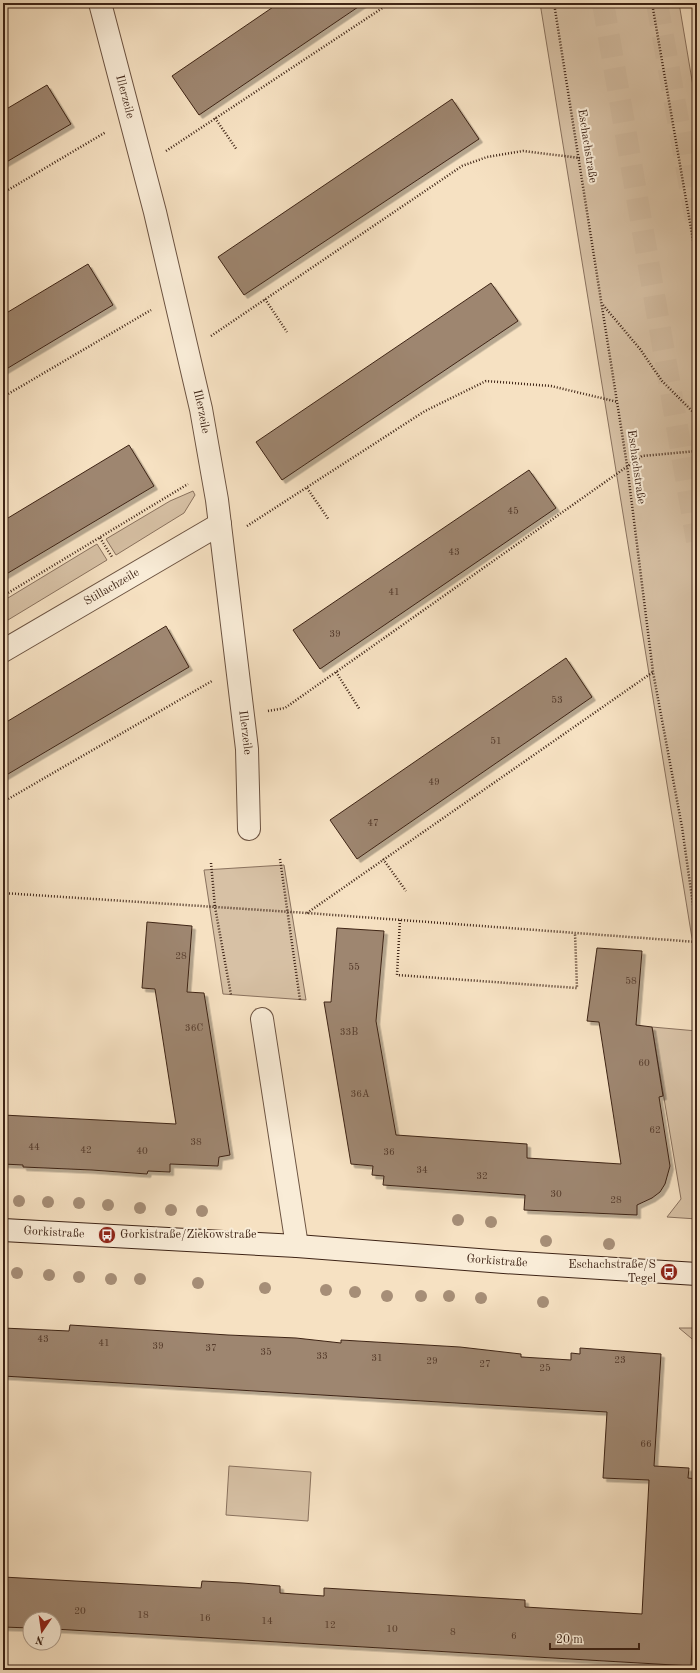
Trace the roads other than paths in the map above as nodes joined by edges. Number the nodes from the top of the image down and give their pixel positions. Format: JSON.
{"nodes":[{"id":1,"x":100,"y":3,"type":"edge"},
{"id":2,"x":220,"y":524,"type":"junction"},
{"id":3,"x":3,"y":651,"type":"edge"},
{"id":4,"x":249,"y":828,"type":"dead end"},
{"id":5,"x":262,"y":1019,"type":"dead end"},
{"id":6,"x":3,"y":1230,"type":"edge"},
{"id":7,"x":297,"y":1246,"type":"junction"},
{"id":8,"x":697,"y":1274,"type":"edge"}],
"edges":[{"from":1,"to":2,"type":"street","name":"Illerzeile"},
{"from":2,"to":3,"type":"street","name":"Stillachzeile"},
{"from":2,"to":4,"type":"street","name":"Illerzeile"},
{"from":5,"to":7,"type":"street"},
{"from":6,"to":7,"type":"street","name":"Gorkistraße"},
{"from":7,"to":8,"type":"street","name":"Gorkistraße"}]}
